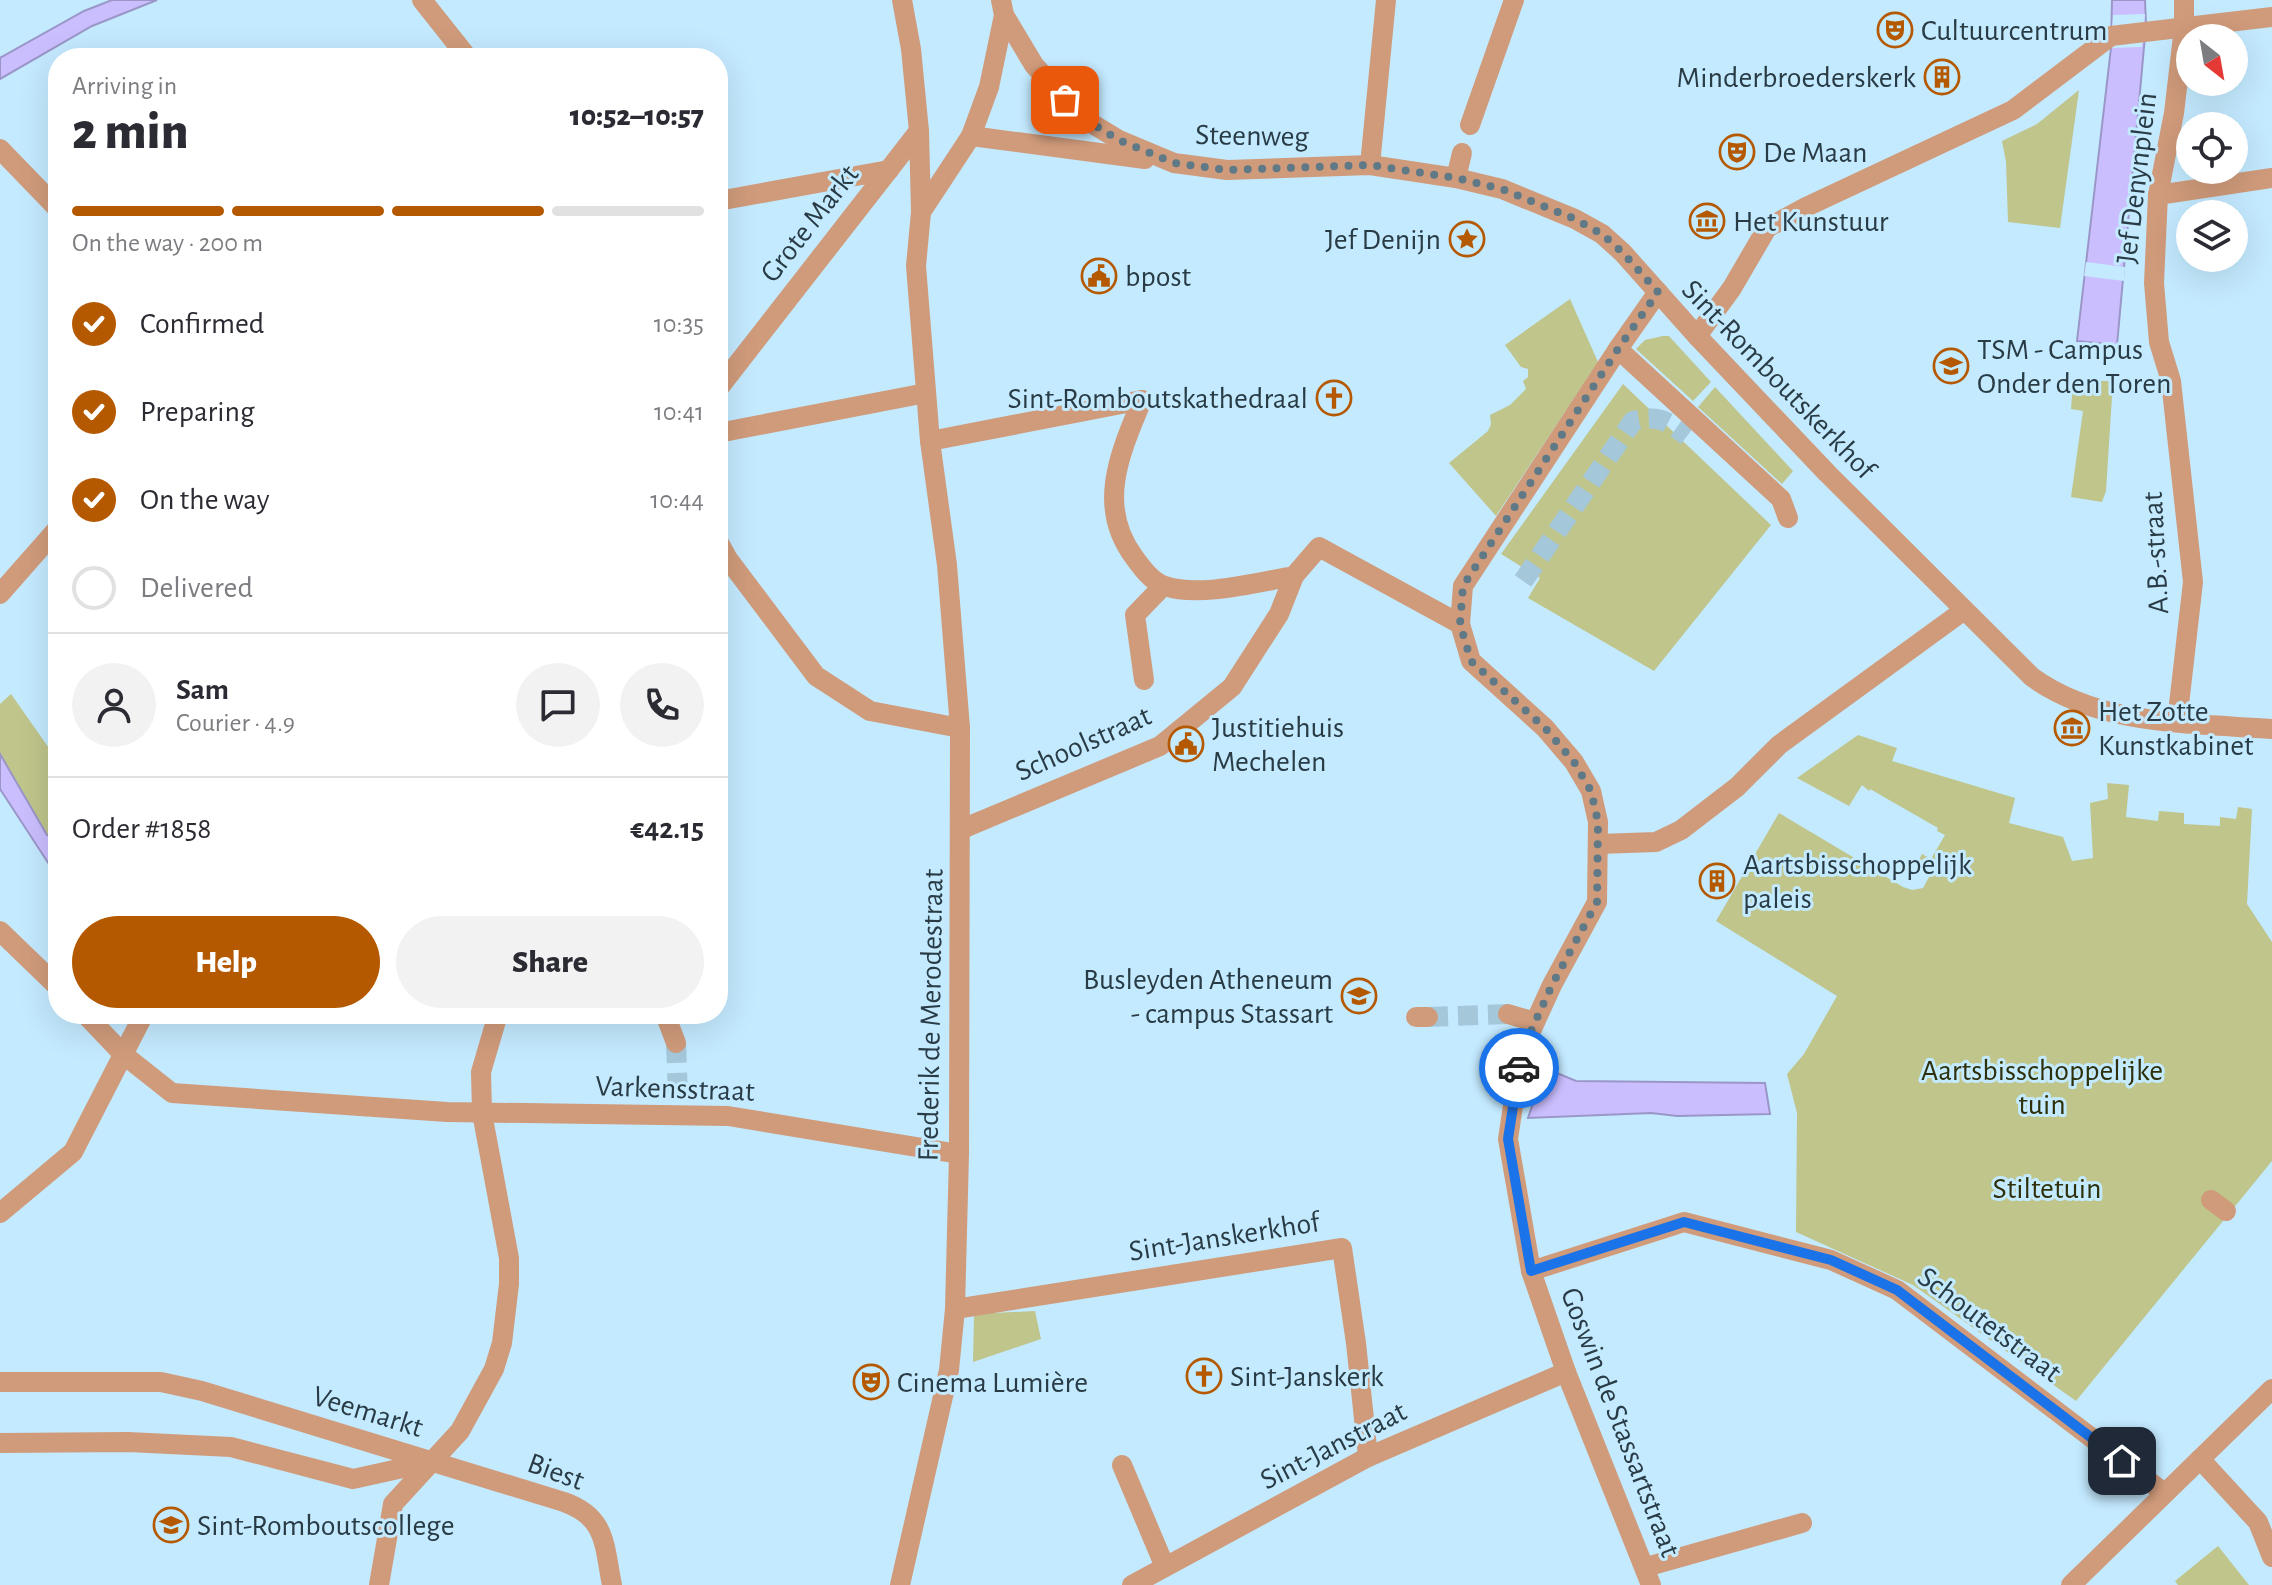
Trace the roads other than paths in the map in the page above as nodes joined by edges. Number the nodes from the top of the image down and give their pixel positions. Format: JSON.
{"nodes":[{"id":1,"x":422,"y":0,"type":"edge"},
{"id":2,"x":1386,"y":0,"type":"edge"},
{"id":3,"x":1514,"y":0,"type":"edge"},
{"id":4,"x":2184,"y":0,"type":"edge"},
{"id":5,"x":902,"y":1,"type":"edge"},
{"id":6,"x":1003,"y":8,"type":"edge"},
{"id":7,"x":2272,"y":17,"type":"edge"},
{"id":8,"x":2184,"y":24,"type":"edge"},
{"id":9,"x":2216,"y":24,"type":"edge"},
{"id":10,"x":2176,"y":29,"type":"edge"},
{"id":11,"x":460,"y":48,"type":"edge"},
{"id":12,"x":2176,"y":96,"type":"edge"},
{"id":13,"x":1470,"y":125,"type":"dead end"},
{"id":14,"x":919,"y":131,"type":"junction"},
{"id":15,"x":971,"y":136,"type":"junction"},
{"id":16,"x":0,"y":149,"type":"edge"},
{"id":17,"x":1462,"y":153,"type":"dead end"},
{"id":18,"x":1174,"y":163,"type":"junction"},
{"id":19,"x":1370,"y":165,"type":"junction"},
{"id":20,"x":889,"y":170,"type":"junction"},
{"id":21,"x":1456,"y":178,"type":"junction"},
{"id":22,"x":2272,"y":178,"type":"edge"},
{"id":23,"x":2158,"y":195,"type":"junction"},
{"id":24,"x":48,"y":199,"type":"edge"},
{"id":25,"x":728,"y":199,"type":"edge"},
{"id":26,"x":921,"y":212,"type":"junction"},
{"id":27,"x":1658,"y":292,"type":"junction"},
{"id":28,"x":1697,"y":336,"type":"junction"},
{"id":29,"x":1618,"y":349,"type":"junction"},
{"id":30,"x":728,"y":376,"type":"edge"},
{"id":31,"x":2171,"y":381,"type":"joint"},
{"id":32,"x":926,"y":393,"type":"junction"},
{"id":33,"x":728,"y":431,"type":"edge"},
{"id":34,"x":930,"y":441,"type":"junction"},
{"id":35,"x":1788,"y":518,"type":"dead end"},
{"id":36,"x":48,"y":539,"type":"edge"},
{"id":37,"x":728,"y":559,"type":"edge"},
{"id":38,"x":1294,"y":576,"type":"junction"},
{"id":39,"x":1163,"y":586,"type":"junction"},
{"id":40,"x":0,"y":594,"type":"edge"},
{"id":41,"x":1963,"y":611,"type":"junction"},
{"id":42,"x":1460,"y":624,"type":"junction"},
{"id":43,"x":1144,"y":680,"type":"dead end"},
{"id":44,"x":2177,"y":722,"type":"junction"},
{"id":45,"x":960,"y":728,"type":"junction"},
{"id":46,"x":2272,"y":729,"type":"edge"},
{"id":47,"x":962,"y":829,"type":"junction"},
{"id":48,"x":1599,"y":844,"type":"junction"},
{"id":49,"x":0,"y":931,"type":"edge"},
{"id":50,"x":48,"y":977,"type":"edge"},
{"id":51,"x":1508,"y":1014,"type":"tunnel mouth"},
{"id":52,"x":1535,"y":1022,"type":"junction"},
{"id":53,"x":95,"y":1024,"type":"edge"},
{"id":54,"x":139,"y":1024,"type":"edge"},
{"id":55,"x":495,"y":1024,"type":"edge"},
{"id":56,"x":669,"y":1024,"type":"edge"},
{"id":57,"x":676,"y":1043,"type":"tunnel mouth"},
{"id":58,"x":124,"y":1055,"type":"junction"},
{"id":59,"x":482,"y":1113,"type":"junction"},
{"id":60,"x":949,"y":1152,"type":"junction"},
{"id":61,"x":0,"y":1213,"type":"edge"},
{"id":62,"x":1531,"y":1271,"type":"junction"},
{"id":63,"x":955,"y":1309,"type":"junction"},
{"id":64,"x":1566,"y":1372,"type":"junction"},
{"id":65,"x":0,"y":1382,"type":"edge"},
{"id":66,"x":2272,"y":1389,"type":"edge"},
{"id":67,"x":0,"y":1443,"type":"edge"},
{"id":68,"x":1368,"y":1457,"type":"junction"},
{"id":69,"x":2200,"y":1459,"type":"junction"},
{"id":70,"x":431,"y":1462,"type":"junction"},
{"id":71,"x":1122,"y":1465,"type":"dead end"},
{"id":72,"x":2163,"y":1492,"type":"junction"},
{"id":73,"x":2265,"y":1515,"type":"edge"},
{"id":74,"x":1802,"y":1523,"type":"dead end"},
{"id":75,"x":2272,"y":1557,"type":"edge"},
{"id":76,"x":1165,"y":1567,"type":"junction"},
{"id":77,"x":1648,"y":1576,"type":"edge"},
{"id":78,"x":379,"y":1585,"type":"edge"},
{"id":79,"x":612,"y":1585,"type":"edge"},
{"id":80,"x":900,"y":1585,"type":"edge"},
{"id":81,"x":1132,"y":1585,"type":"edge"},
{"id":82,"x":2071,"y":1585,"type":"edge"}],
"edges":[{"from":1,"to":11,"type":"street"},
{"from":2,"to":19,"type":"street"},
{"from":3,"to":13,"type":"street"},
{"from":4,"to":8,"type":"street","name":"Jef Denynplein"},
{"from":5,"to":14,"type":"street"},
{"from":6,"to":15,"type":"street","name":"Steenweg"},
{"from":6,"to":18,"type":"street","name":"Steenweg"},
{"from":7,"to":9,"type":"street"},
{"from":10,"to":28,"type":"street"},
{"from":12,"to":23,"type":"street","name":"Jef Denynplein"},
{"from":14,"to":20,"type":"street","name":"Grote Markt"},
{"from":14,"to":26,"type":"street"},
{"from":15,"to":18,"type":"street"},
{"from":15,"to":26,"type":"street"},
{"from":16,"to":24,"type":"street"},
{"from":17,"to":21,"type":"street"},
{"from":18,"to":19,"type":"street","name":"Steenweg"},
{"from":19,"to":21,"type":"street","name":"Steenweg"},
{"from":20,"to":25,"type":"street","name":"Grote Markt"},
{"from":20,"to":30,"type":"street","name":"Grote Markt"},
{"from":21,"to":27,"type":"street","name":"Steenweg"},
{"from":22,"to":23,"type":"street"},
{"from":23,"to":31,"type":"street","name":"Jef Denynplein"},
{"from":26,"to":32,"type":"street"},
{"from":27,"to":28,"type":"street","name":"Sint-Romboutskerkhof"},
{"from":27,"to":29,"type":"street","name":"Sint-Romboutskerkhof"},
{"from":28,"to":41,"type":"street","name":"Sint-Romboutskerkhof"},
{"from":29,"to":35,"type":"street"},
{"from":29,"to":42,"type":"street","name":"Sint-Romboutskerkhof"},
{"from":31,"to":44,"type":"street","name":"A.B.-straat"},
{"from":32,"to":33,"type":"street"},
{"from":32,"to":34,"type":"street"},
{"from":34,"to":39,"type":"street"},
{"from":34,"to":45,"type":"street","name":"Frederik de Merodestraat"},
{"from":36,"to":40,"type":"street"},
{"from":37,"to":45,"type":"street"},
{"from":38,"to":39,"type":"street"},
{"from":38,"to":42,"type":"street"},
{"from":38,"to":47,"type":"street","name":"Schoolstraat"},
{"from":39,"to":43,"type":"street"},
{"from":41,"to":44,"type":"street","name":"Sint-Romboutskerkhof"},
{"from":41,"to":48,"type":"street"},
{"from":42,"to":48,"type":"street","name":"Goswin de Stassartstraat"},
{"from":44,"to":46,"type":"street","name":"Sint-Romboutskerkhof"},
{"from":45,"to":47,"type":"street","name":"Frederik de Merodestraat"},
{"from":47,"to":60,"type":"street","name":"Frederik de Merodestraat"},
{"from":48,"to":52,"type":"street","name":"Goswin de Stassartstraat"},
{"from":49,"to":50,"type":"street"},
{"from":51,"to":52,"type":"street"},
{"from":52,"to":62,"type":"street","name":"Goswin de Stassartstraat"},
{"from":53,"to":58,"type":"street","name":"Varkensstraat"},
{"from":54,"to":58,"type":"street"},
{"from":55,"to":59,"type":"street"},
{"from":56,"to":57,"type":"street"},
{"from":58,"to":59,"type":"street","name":"Varkensstraat"},
{"from":58,"to":61,"type":"street"},
{"from":59,"to":60,"type":"street","name":"Varkensstraat"},
{"from":59,"to":70,"type":"street"},
{"from":60,"to":63,"type":"street","name":"Frederik de Merodestraat"},
{"from":62,"to":64,"type":"street","name":"Goswin de Stassartstraat"},
{"from":62,"to":72,"type":"street","name":"Schoutetstraat"},
{"from":63,"to":68,"type":"street","name":"Sint-Janskerkhof"},
{"from":63,"to":80,"type":"street","name":"Frederik de Merodestraat"},
{"from":64,"to":68,"type":"street","name":"Sint-Janstraat"},
{"from":64,"to":77,"type":"street","name":"Goswin de Stassartstraat"},
{"from":65,"to":70,"type":"street","name":"Veemarkt"},
{"from":66,"to":69,"type":"street"},
{"from":67,"to":70,"type":"street","name":"Veemarkt"},
{"from":68,"to":76,"type":"street","name":"Sint-Janstraat"},
{"from":69,"to":72,"type":"street"},
{"from":69,"to":73,"type":"street"},
{"from":70,"to":78,"type":"street"},
{"from":70,"to":79,"type":"street","name":"Biest"},
{"from":71,"to":76,"type":"street"},
{"from":72,"to":82,"type":"street"},
{"from":73,"to":75,"type":"street"},
{"from":74,"to":77,"type":"street"},
{"from":76,"to":81,"type":"street","name":"Sint-Janstraat"}]}
